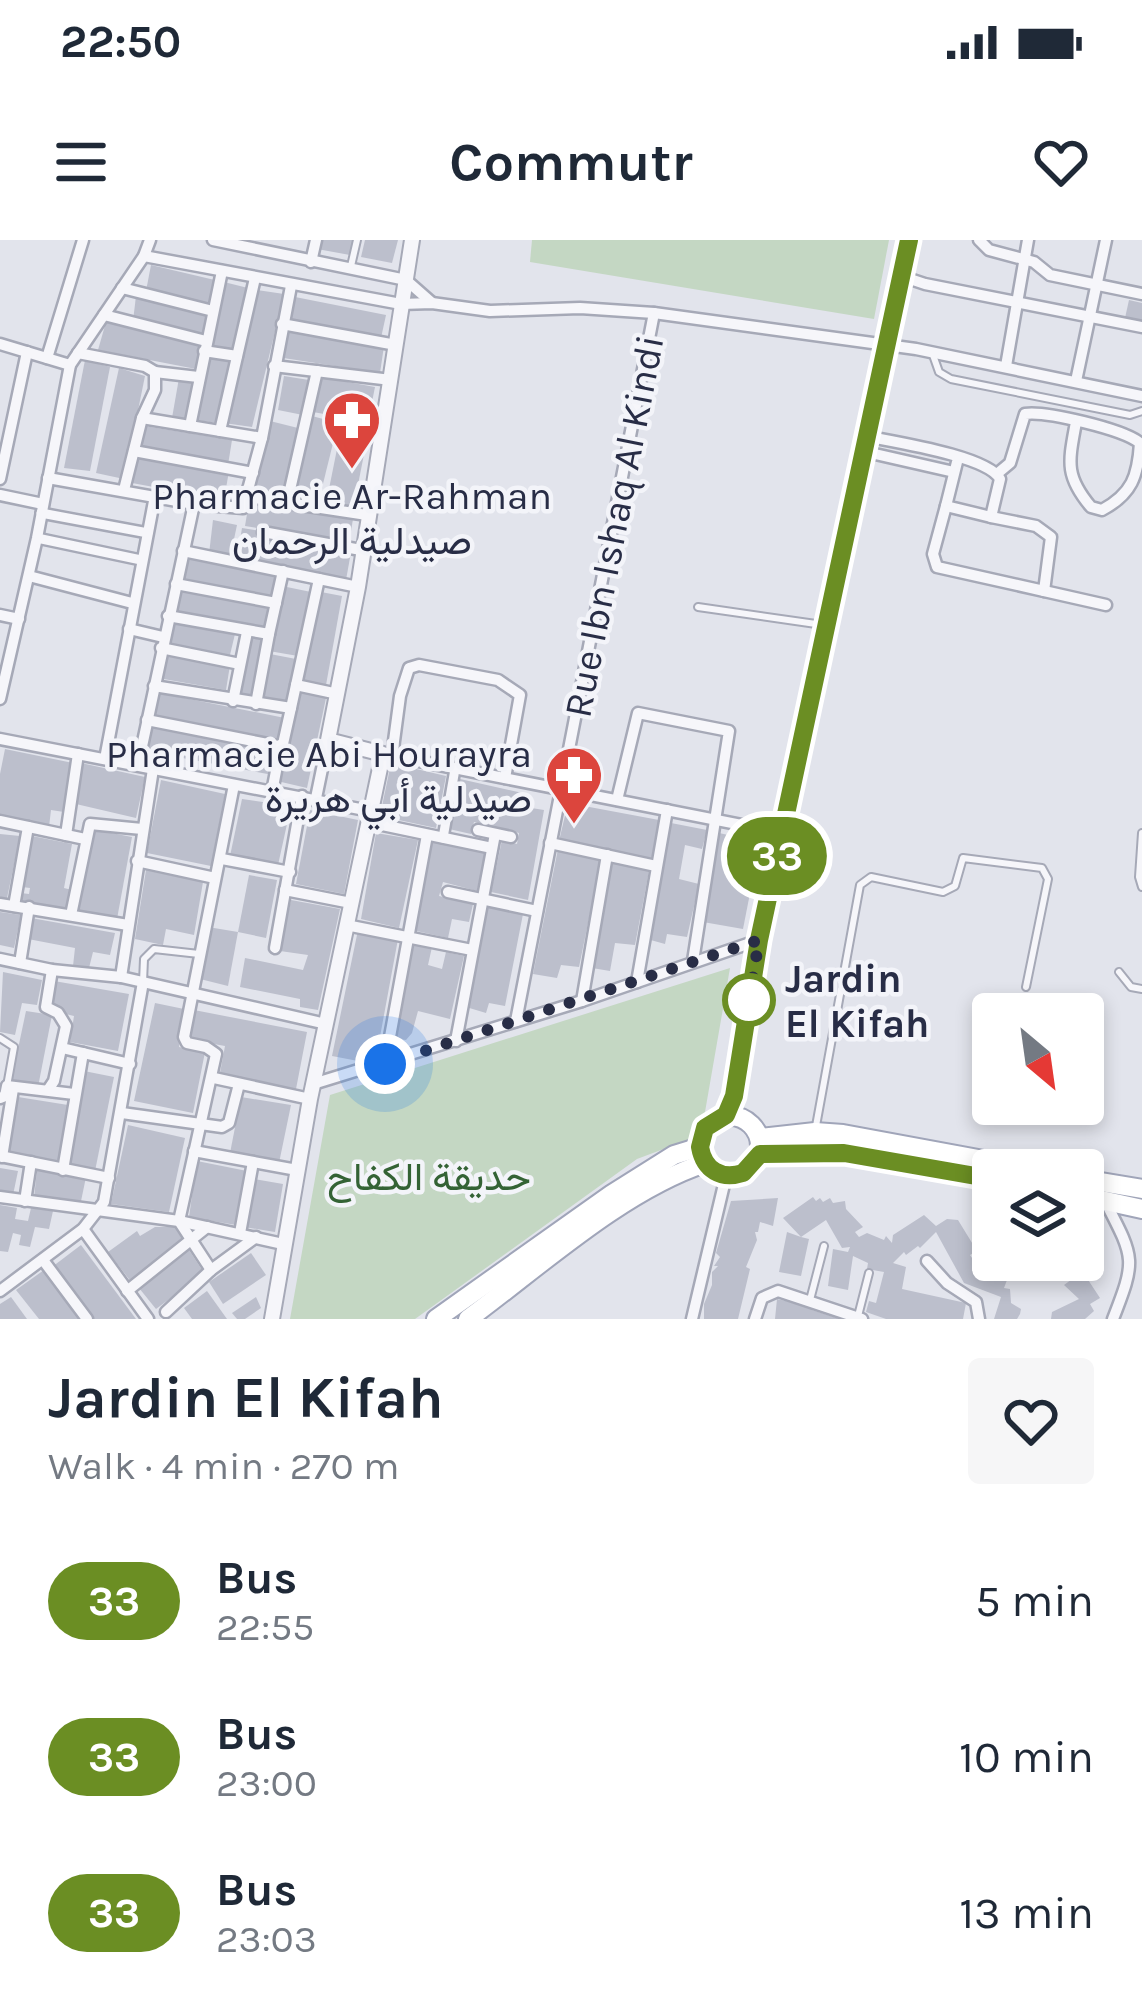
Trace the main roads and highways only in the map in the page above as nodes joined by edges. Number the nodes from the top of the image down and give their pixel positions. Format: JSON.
{"nodes":[{"id":1,"x":760,"y":1146,"type":"junction"},
{"id":2,"x":703,"y":1155,"type":"junction"},
{"id":3,"x":972,"y":1157,"type":"edge"},
{"id":4,"x":972,"y":1175,"type":"edge"},
{"id":5,"x":1104,"y":1183,"type":"edge"},
{"id":6,"x":1142,"y":1189,"type":"edge"},
{"id":7,"x":1104,"y":1200,"type":"edge"},
{"id":8,"x":1142,"y":1209,"type":"edge"},
{"id":9,"x":436,"y":1319,"type":"edge"},
{"id":10,"x":468,"y":1319,"type":"edge"}],
"edges":[{"from":1,"to":2,"type":"main road"},
{"from":1,"to":2,"type":"main road"},
{"from":1,"to":3,"type":"main road"},
{"from":1,"to":4,"type":"main road"},
{"from":2,"to":9,"type":"main road"},
{"from":2,"to":10,"type":"main road"},
{"from":5,"to":6,"type":"main road"},
{"from":7,"to":8,"type":"main road"}]}
